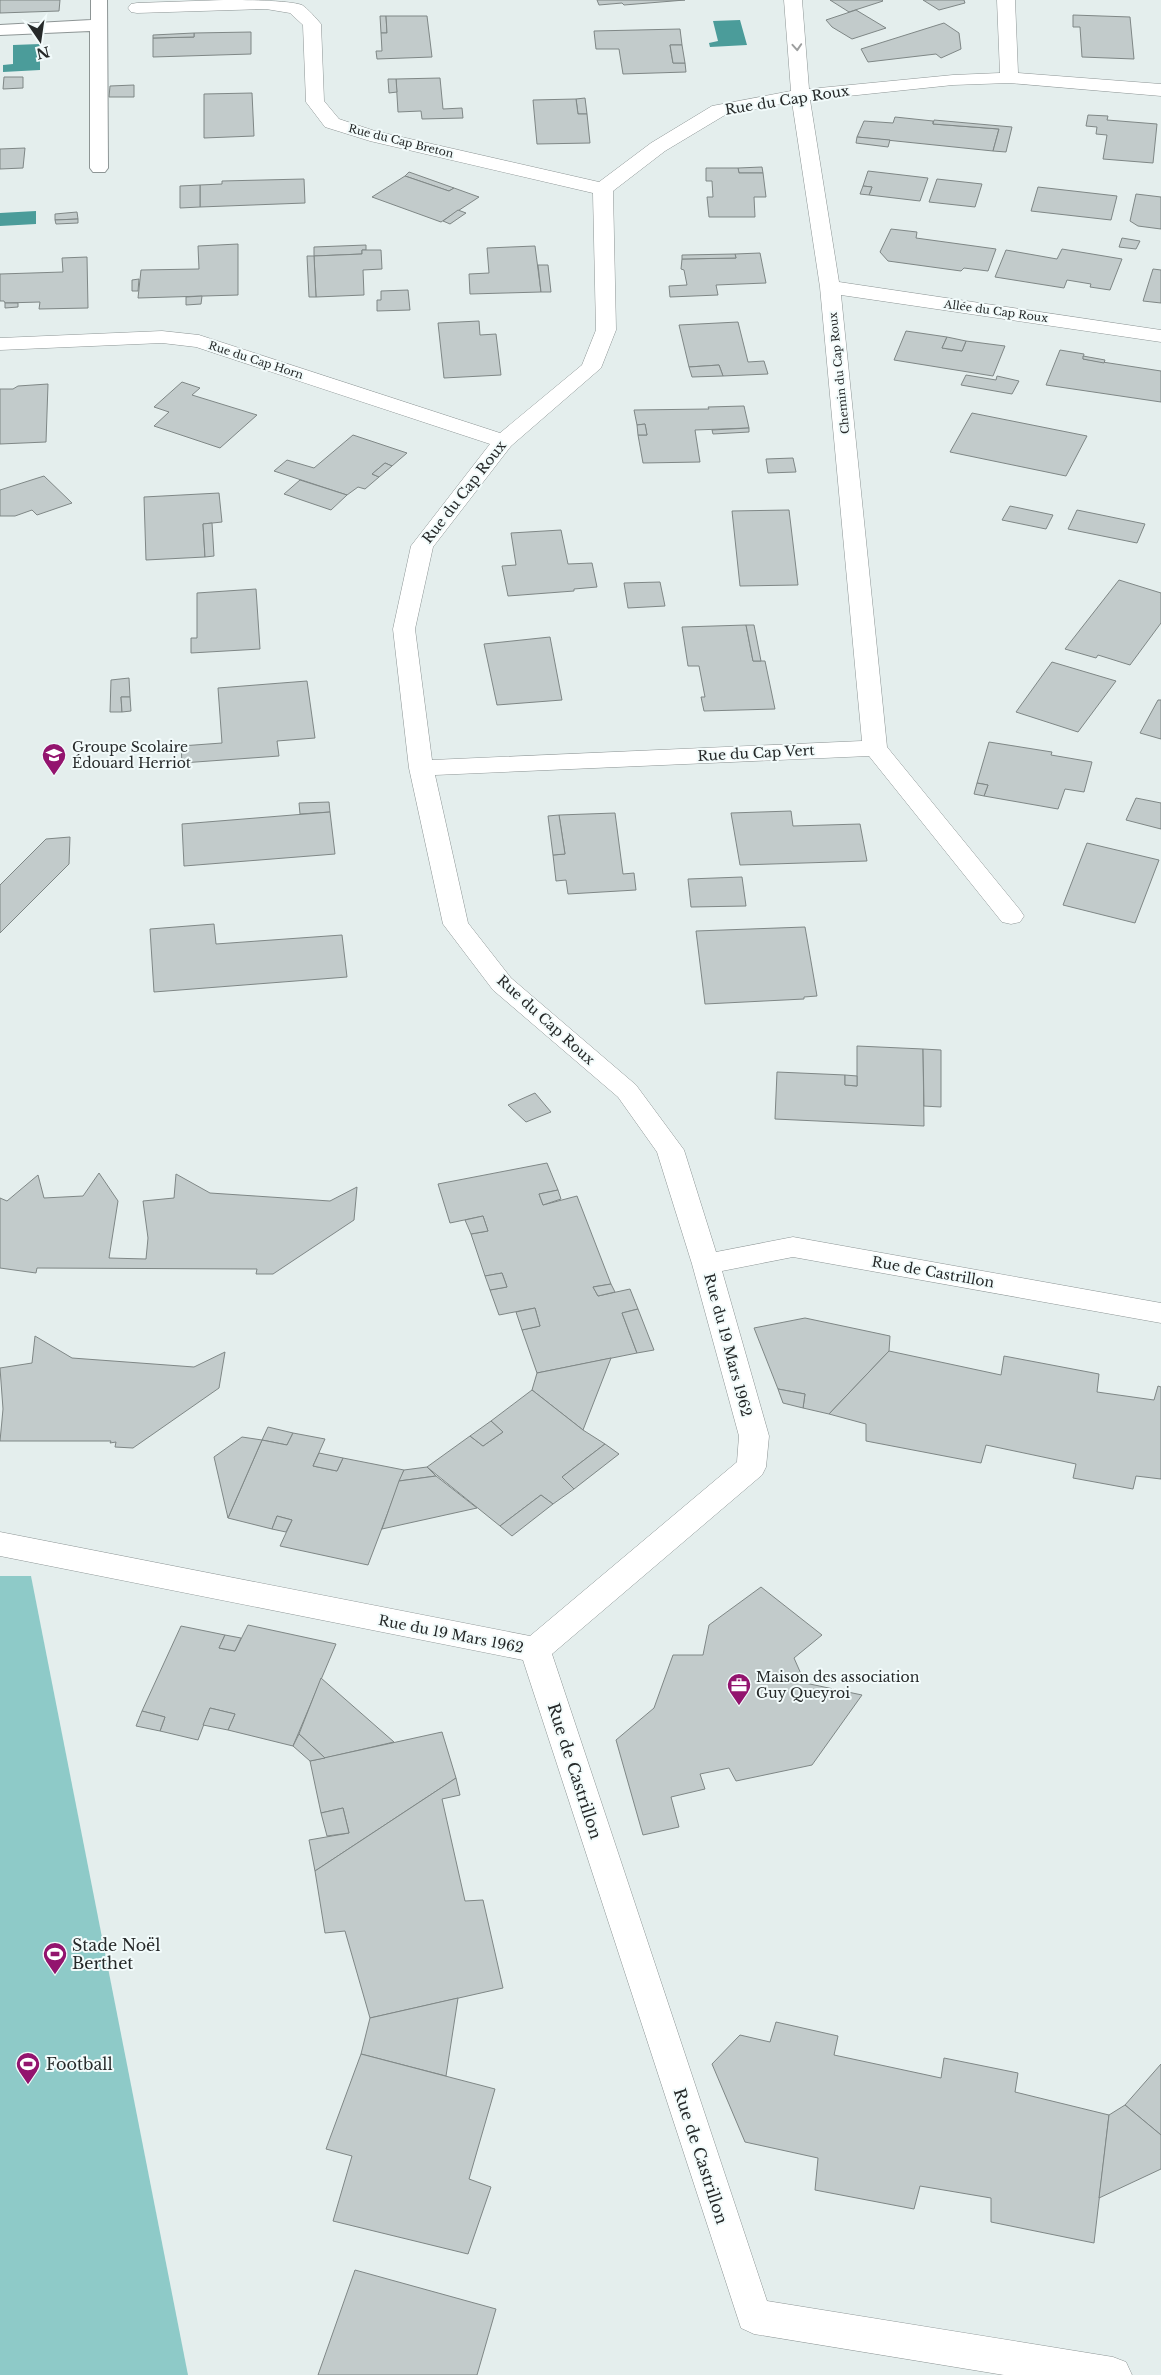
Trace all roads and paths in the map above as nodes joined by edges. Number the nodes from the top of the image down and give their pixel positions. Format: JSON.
{"nodes":[{"id":1,"x":99,"y":0,"type":"edge"},
{"id":2,"x":793,"y":0,"type":"edge"},
{"id":3,"x":1006,"y":0,"type":"edge"},
{"id":4,"x":137,"y":8,"type":"dead end"},
{"id":5,"x":99,"y":25,"type":"junction"},
{"id":6,"x":0,"y":30,"type":"edge"},
{"id":7,"x":1009,"y":78,"type":"junction"},
{"id":8,"x":1161,"y":90,"type":"edge"},
{"id":9,"x":800,"y":95,"type":"junction"},
{"id":10,"x":99,"y":168,"type":"dead end"},
{"id":11,"x":603,"y":189,"type":"junction"},
{"id":12,"x":830,"y":287,"type":"junction"},
{"id":13,"x":1161,"y":336,"type":"edge"},
{"id":14,"x":0,"y":344,"type":"edge"},
{"id":15,"x":503,"y":441,"type":"junction"},
{"id":16,"x":875,"y":748,"type":"junction"},
{"id":17,"x":421,"y":768,"type":"junction"},
{"id":18,"x":1011,"y":916,"type":"dead end"},
{"id":19,"x":706,"y":1264,"type":"junction"},
{"id":20,"x":1161,"y":1313,"type":"edge"},
{"id":21,"x":0,"y":1544,"type":"edge"},
{"id":22,"x":535,"y":1650,"type":"junction"},
{"id":23,"x":1113,"y":2375,"type":"edge"}],
"edges":[{"from":1,"to":5,"type":"lane"},
{"from":2,"to":9,"type":"street","name":"Chemin du Cap Roux","one_way":true},
{"from":3,"to":7,"type":"street"},
{"from":4,"to":11,"type":"street","name":"Rue du Cap Breton"},
{"from":5,"to":6,"type":"lane"},
{"from":5,"to":10,"type":"lane"},
{"from":7,"to":8,"type":"street","name":"Rue du Cap Roux"},
{"from":7,"to":9,"type":"street","name":"Rue du Cap Roux"},
{"from":9,"to":11,"type":"street","name":"Rue du Cap Roux"},
{"from":9,"to":12,"type":"street","name":"Chemin du Cap Roux"},
{"from":11,"to":15,"type":"street","name":"Rue du Cap Roux"},
{"from":12,"to":13,"type":"street","name":"Allée du Cap Roux"},
{"from":12,"to":16,"type":"street","name":"Chemin du Cap Roux"},
{"from":14,"to":15,"type":"street","name":"Rue du Cap Horn"},
{"from":15,"to":17,"type":"street","name":"Rue du Cap Roux"},
{"from":16,"to":17,"type":"street","name":"Rue du Cap Vert"},
{"from":16,"to":18,"type":"street"},
{"from":17,"to":19,"type":"street","name":"Rue du Cap Roux"},
{"from":19,"to":20,"type":"street","name":"Rue de Castrillon"},
{"from":19,"to":22,"type":"street","name":"Rue du 19 Mars 1962"},
{"from":21,"to":22,"type":"street","name":"Rue du 19 Mars 1962"},
{"from":22,"to":23,"type":"street","name":"Rue de Castrillon"}]}
